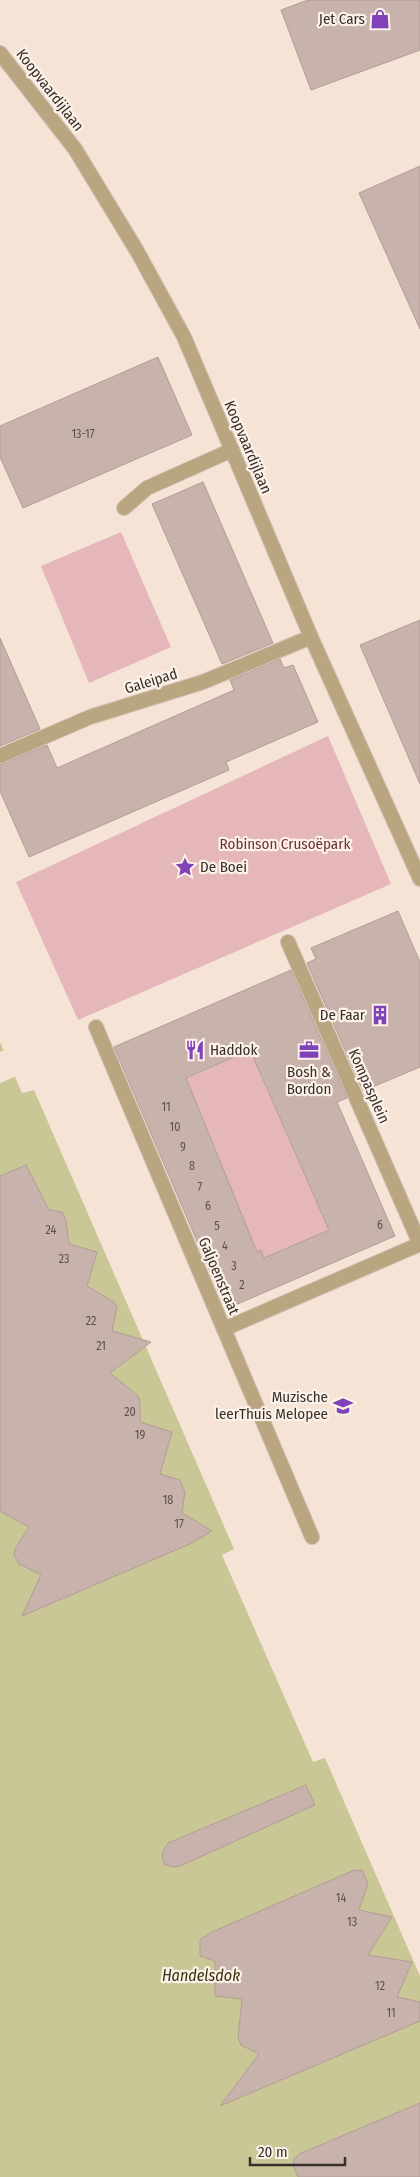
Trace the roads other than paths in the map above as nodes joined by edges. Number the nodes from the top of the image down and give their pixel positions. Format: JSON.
{"nodes":[{"id":1,"x":0,"y":54,"type":"edge"},
{"id":2,"x":232,"y":450,"type":"junction"},
{"id":3,"x":124,"y":508,"type":"dead end"},
{"id":4,"x":312,"y":637,"type":"junction"},
{"id":5,"x":0,"y":756,"type":"edge"},
{"id":6,"x":420,"y":879,"type":"edge"},
{"id":7,"x":288,"y":942,"type":"dead end"},
{"id":8,"x":96,"y":1027,"type":"dead end"},
{"id":9,"x":420,"y":1244,"type":"edge"},
{"id":10,"x":224,"y":1329,"type":"junction"},
{"id":11,"x":312,"y":1537,"type":"dead end"}],
"edges":[{"from":1,"to":2,"type":"street","name":"Koopvaardijlaan"},
{"from":2,"to":3,"type":"street"},
{"from":2,"to":4,"type":"street","name":"Koopvaardijlaan"},
{"from":4,"to":5,"type":"street","name":"Galeipad"},
{"from":4,"to":6,"type":"street","name":"Koopvaardijlaan"},
{"from":7,"to":9,"type":"street","name":"Kompasplein"},
{"from":8,"to":10,"type":"street","name":"Galjoenstraat"},
{"from":9,"to":10,"type":"street","name":"Kompasplein"},
{"from":10,"to":11,"type":"street","name":"Galjoenstraat"}]}
